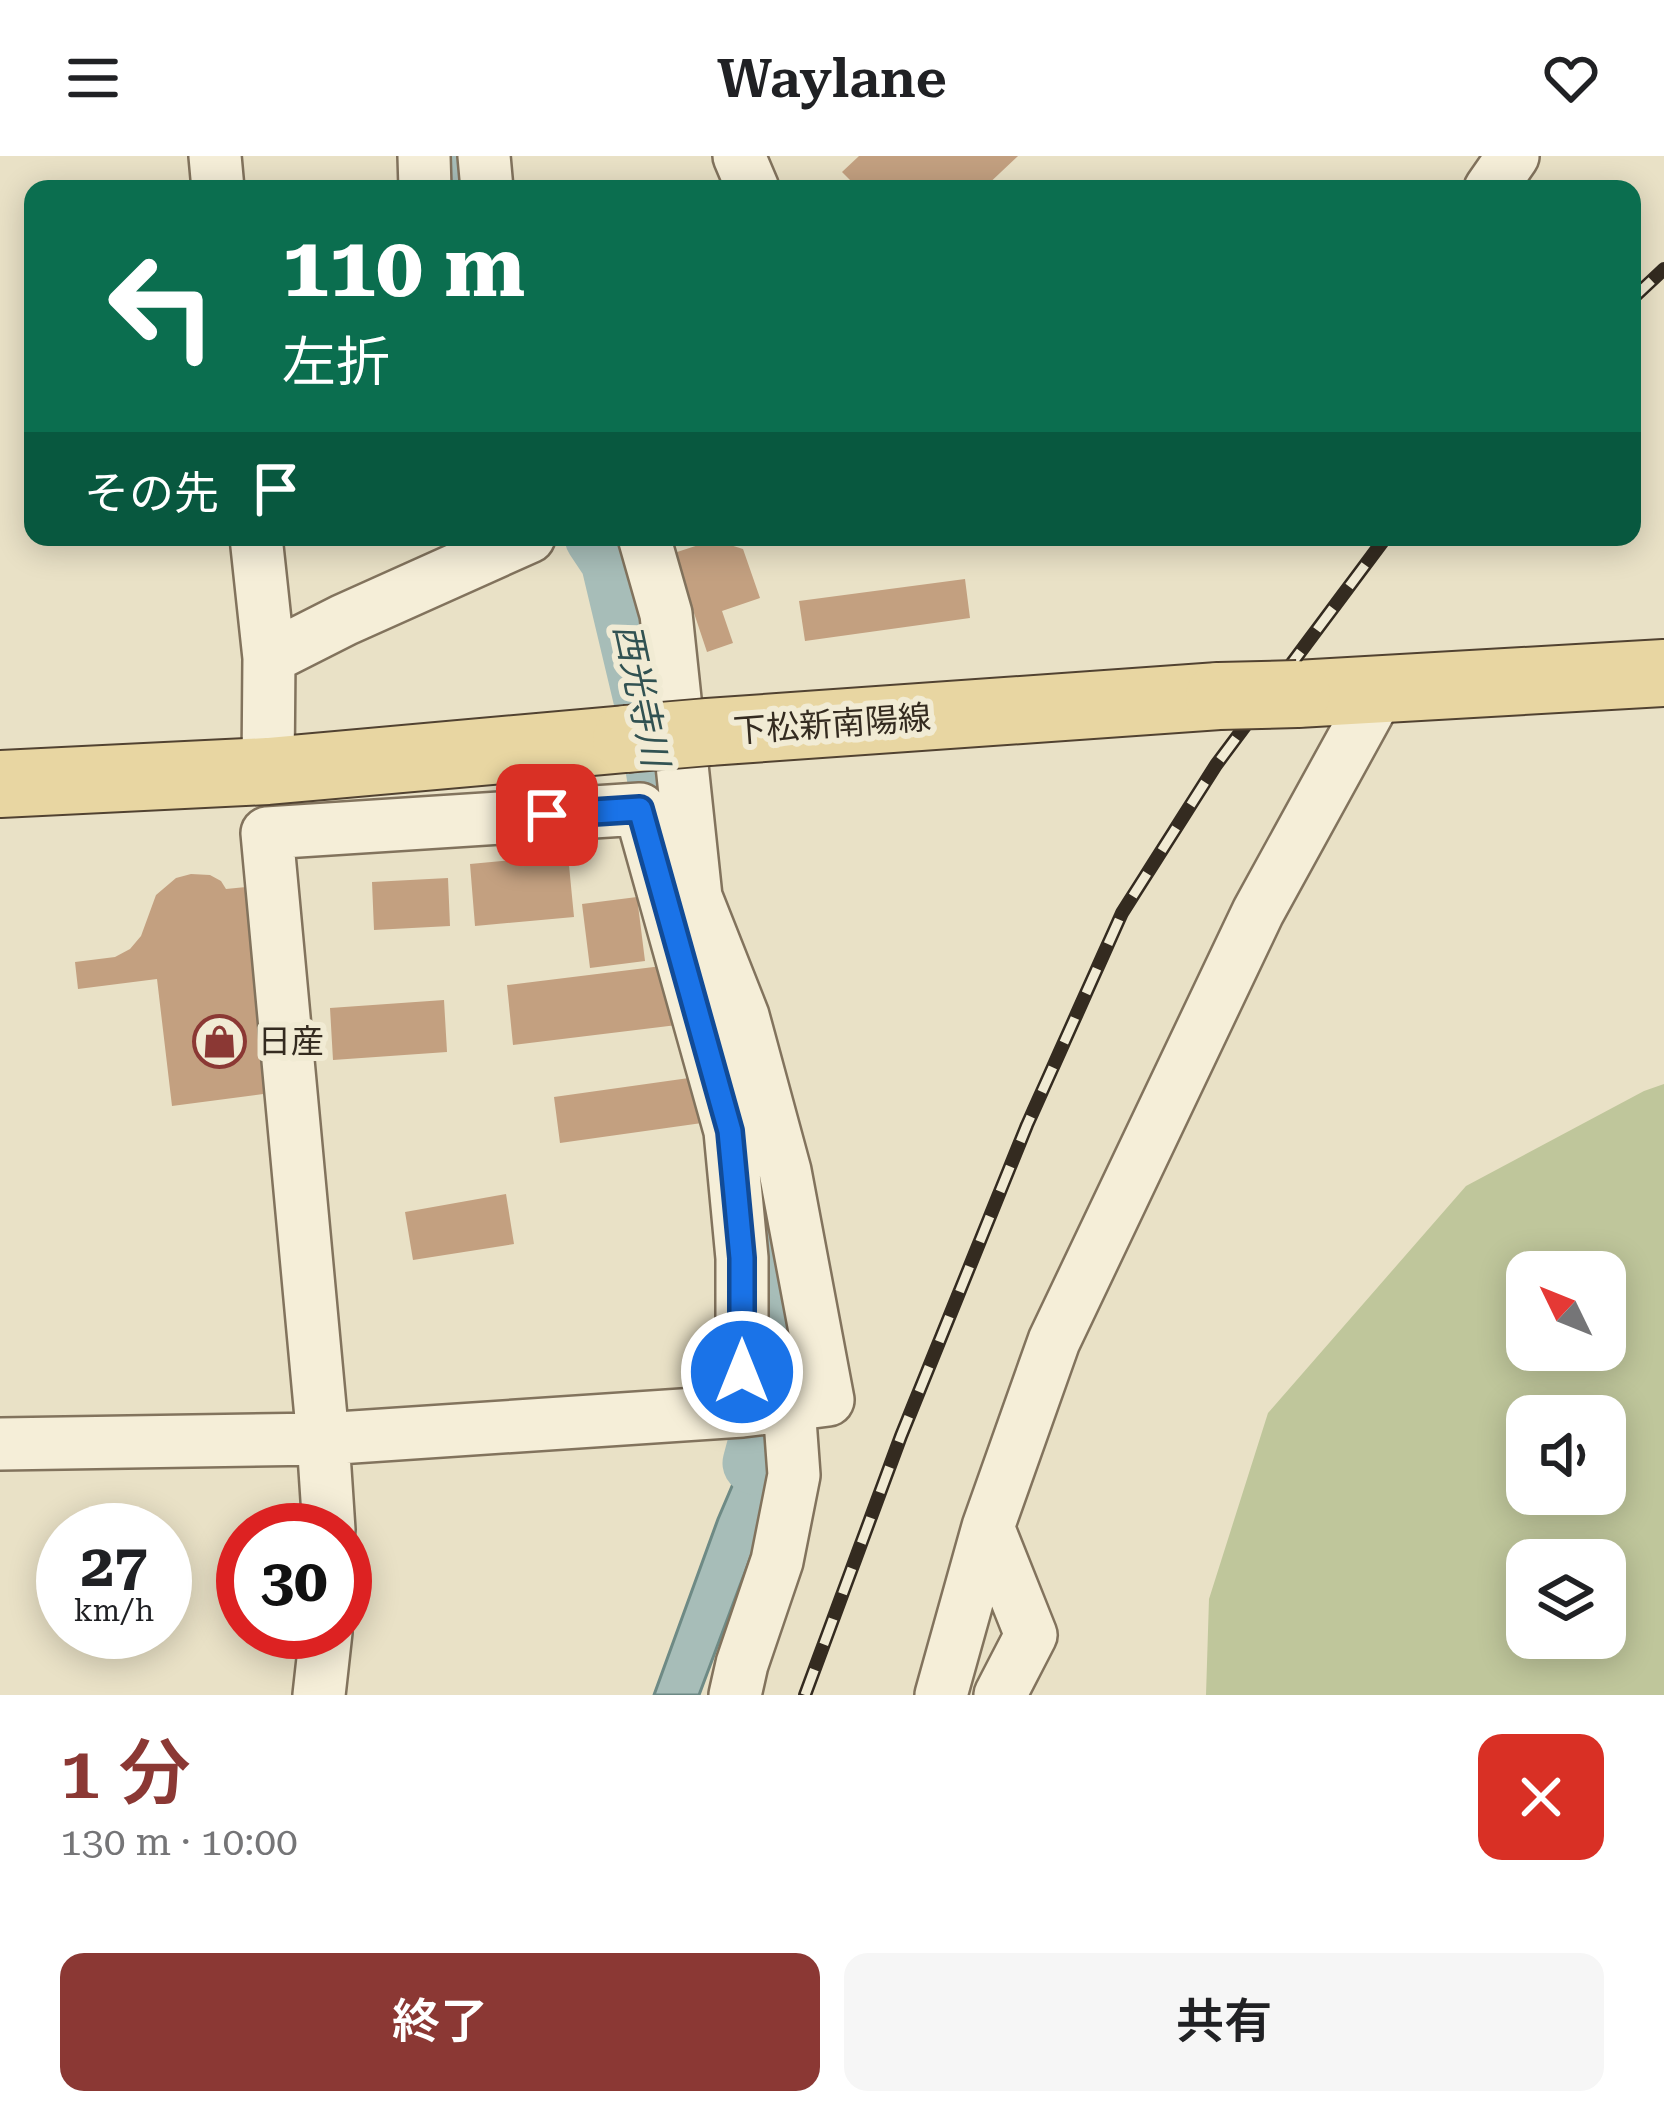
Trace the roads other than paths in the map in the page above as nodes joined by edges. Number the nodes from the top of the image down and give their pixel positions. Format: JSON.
{"nodes":[{"id":1,"x":257,"y":546,"type":"edge"},
{"id":2,"x":510,"y":546,"type":"edge"},
{"id":3,"x":647,"y":546,"type":"edge"},
{"id":4,"x":269,"y":658,"type":"junction"},
{"id":5,"x":1664,"y":673,"type":"edge"},
{"id":6,"x":1380,"y":690,"type":"junction"},
{"id":7,"x":268,"y":771,"type":"junction"},
{"id":8,"x":0,"y":784,"type":"edge"},
{"id":9,"x":766,"y":1408,"type":"junction"},
{"id":10,"x":323,"y":1439,"type":"junction"},
{"id":11,"x":0,"y":1444,"type":"edge"},
{"id":12,"x":327,"y":1503,"type":"edge"},
{"id":13,"x":988,"y":1528,"type":"junction"},
{"id":14,"x":323,"y":1659,"type":"edge"},
{"id":15,"x":319,"y":1695,"type":"edge"},
{"id":16,"x":735,"y":1695,"type":"edge"},
{"id":17,"x":941,"y":1695,"type":"edge"},
{"id":18,"x":1000,"y":1695,"type":"edge"}],
"edges":[{"from":1,"to":4,"type":"street"},
{"from":2,"to":4,"type":"street"},
{"from":3,"to":9,"type":"street"},
{"from":4,"to":7,"type":"street"},
{"from":5,"to":6,"type":"main road","name":"下松新南陽線"},
{"from":6,"to":7,"type":"main road","name":"下松新南陽線","bridge":true},
{"from":6,"to":13,"type":"street"},
{"from":7,"to":8,"type":"main road","name":"下松新南陽線"},
{"from":9,"to":10,"type":"street"},
{"from":9,"to":10,"type":"street"},
{"from":9,"to":16,"type":"street"},
{"from":10,"to":11,"type":"street"},
{"from":10,"to":12,"type":"street"},
{"from":13,"to":17,"type":"street"},
{"from":13,"to":18,"type":"street"},
{"from":14,"to":15,"type":"street"}]}
